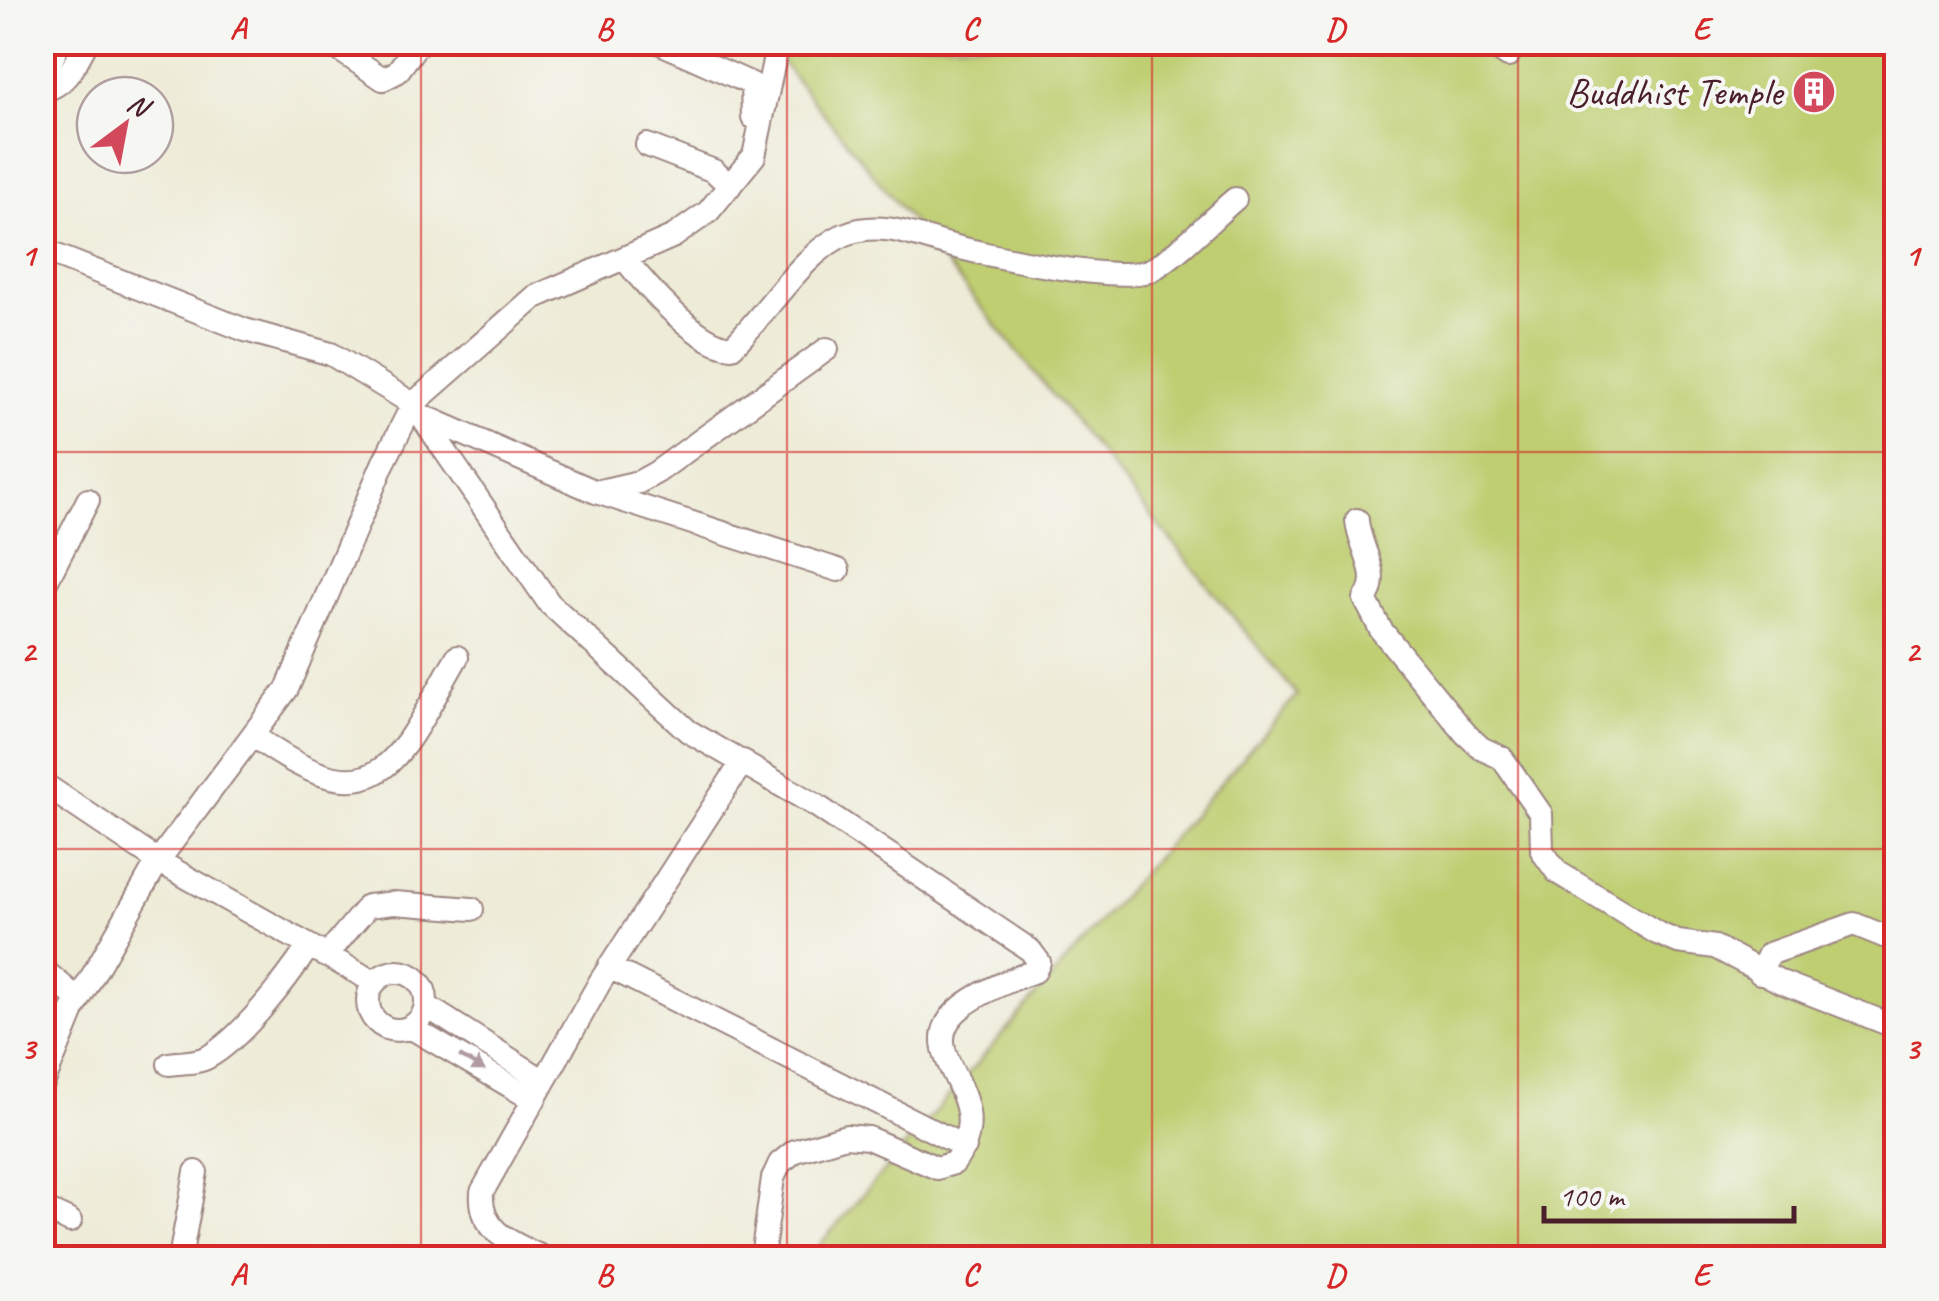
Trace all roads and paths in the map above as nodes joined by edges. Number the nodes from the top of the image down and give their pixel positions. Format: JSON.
{"nodes":[{"id":1,"x":60,"y":42,"type":"edge"},
{"id":2,"x":87,"y":42,"type":"edge"},
{"id":3,"x":328,"y":42,"type":"edge"},
{"id":4,"x":418,"y":42,"type":"edge"},
{"id":5,"x":658,"y":42,"type":"edge"},
{"id":6,"x":778,"y":42,"type":"edge"},
{"id":7,"x":42,"y":79,"type":"edge"},
{"id":8,"x":42,"y":90,"type":"edge"},
{"id":9,"x":647,"y":146,"type":"dead end"},
{"id":10,"x":754,"y":156,"type":"junction"},
{"id":11,"x":730,"y":186,"type":"junction"},
{"id":12,"x":1234,"y":199,"type":"dead end"},
{"id":13,"x":42,"y":250,"type":"edge"},
{"id":14,"x":625,"y":259,"type":"junction"},
{"id":15,"x":827,"y":349,"type":"dead end"},
{"id":16,"x":417,"y":410,"type":"junction"},
{"id":17,"x":596,"y":492,"type":"junction"},
{"id":18,"x":88,"y":500,"type":"dead end"},
{"id":19,"x":1358,"y":520,"type":"dead end"},
{"id":20,"x":838,"y":570,"type":"dead end"},
{"id":21,"x":42,"y":590,"type":"edge"},
{"id":22,"x":457,"y":657,"type":"dead end"},
{"id":23,"x":255,"y":737,"type":"junction"},
{"id":24,"x":743,"y":760,"type":"junction"},
{"id":25,"x":42,"y":783,"type":"edge"},
{"id":26,"x":158,"y":861,"type":"junction"},
{"id":27,"x":472,"y":909,"type":"dead end"},
{"id":28,"x":1896,"y":941,"type":"edge"},
{"id":29,"x":318,"y":951,"type":"junction"},
{"id":30,"x":610,"y":967,"type":"junction"},
{"id":31,"x":42,"y":970,"type":"edge"},
{"id":32,"x":1760,"y":973,"type":"junction"},
{"id":33,"x":374,"y":982,"type":"junction"},
{"id":34,"x":79,"y":1000,"type":"junction"},
{"id":35,"x":426,"y":1006,"type":"junction"},
{"id":36,"x":410,"y":1027,"type":"junction"},
{"id":37,"x":1896,"y":1027,"type":"edge"},
{"id":38,"x":169,"y":1064,"type":"dead end"},
{"id":39,"x":42,"y":1086,"type":"edge"},
{"id":40,"x":539,"y":1090,"type":"junction"},
{"id":41,"x":965,"y":1148,"type":"junction"},
{"id":42,"x":196,"y":1172,"type":"dead end"},
{"id":43,"x":42,"y":1208,"type":"edge"},
{"id":44,"x":70,"y":1221,"type":"dead end"},
{"id":45,"x":180,"y":1258,"type":"edge"},
{"id":46,"x":544,"y":1258,"type":"edge"},
{"id":47,"x":762,"y":1258,"type":"edge"}],
"edges":[{"from":1,"to":7,"type":"street"},
{"from":2,"to":8,"type":"street"},
{"from":3,"to":4,"type":"street"},
{"from":5,"to":10,"type":"street"},
{"from":6,"to":10,"type":"street"},
{"from":9,"to":11,"type":"street"},
{"from":10,"to":11,"type":"street"},
{"from":11,"to":14,"type":"street"},
{"from":12,"to":14,"type":"street"},
{"from":13,"to":16,"type":"street"},
{"from":14,"to":16,"type":"street"},
{"from":15,"to":17,"type":"street"},
{"from":16,"to":17,"type":"street"},
{"from":16,"to":23,"type":"street"},
{"from":16,"to":24,"type":"street"},
{"from":17,"to":20,"type":"street"},
{"from":18,"to":21,"type":"street"},
{"from":19,"to":32,"type":"street"},
{"from":22,"to":23,"type":"street"},
{"from":23,"to":26,"type":"street"},
{"from":24,"to":30,"type":"street"},
{"from":24,"to":41,"type":"street"},
{"from":25,"to":26,"type":"street"},
{"from":26,"to":29,"type":"street"},
{"from":26,"to":34,"type":"street"},
{"from":27,"to":29,"type":"street"},
{"from":28,"to":32,"type":"street"},
{"from":29,"to":33,"type":"street"},
{"from":29,"to":38,"type":"street"},
{"from":30,"to":40,"type":"street"},
{"from":30,"to":41,"type":"street"},
{"from":31,"to":34,"type":"street"},
{"from":32,"to":37,"type":"street"},
{"from":33,"to":35,"type":"street"},
{"from":33,"to":36,"type":"street"},
{"from":34,"to":39,"type":"street"},
{"from":35,"to":36,"type":"street"},
{"from":35,"to":40,"type":"street"},
{"from":36,"to":40,"type":"street","one_way":true},
{"from":40,"to":46,"type":"street"},
{"from":41,"to":47,"type":"street"},
{"from":42,"to":45,"type":"street"},
{"from":43,"to":44,"type":"street"}]}
